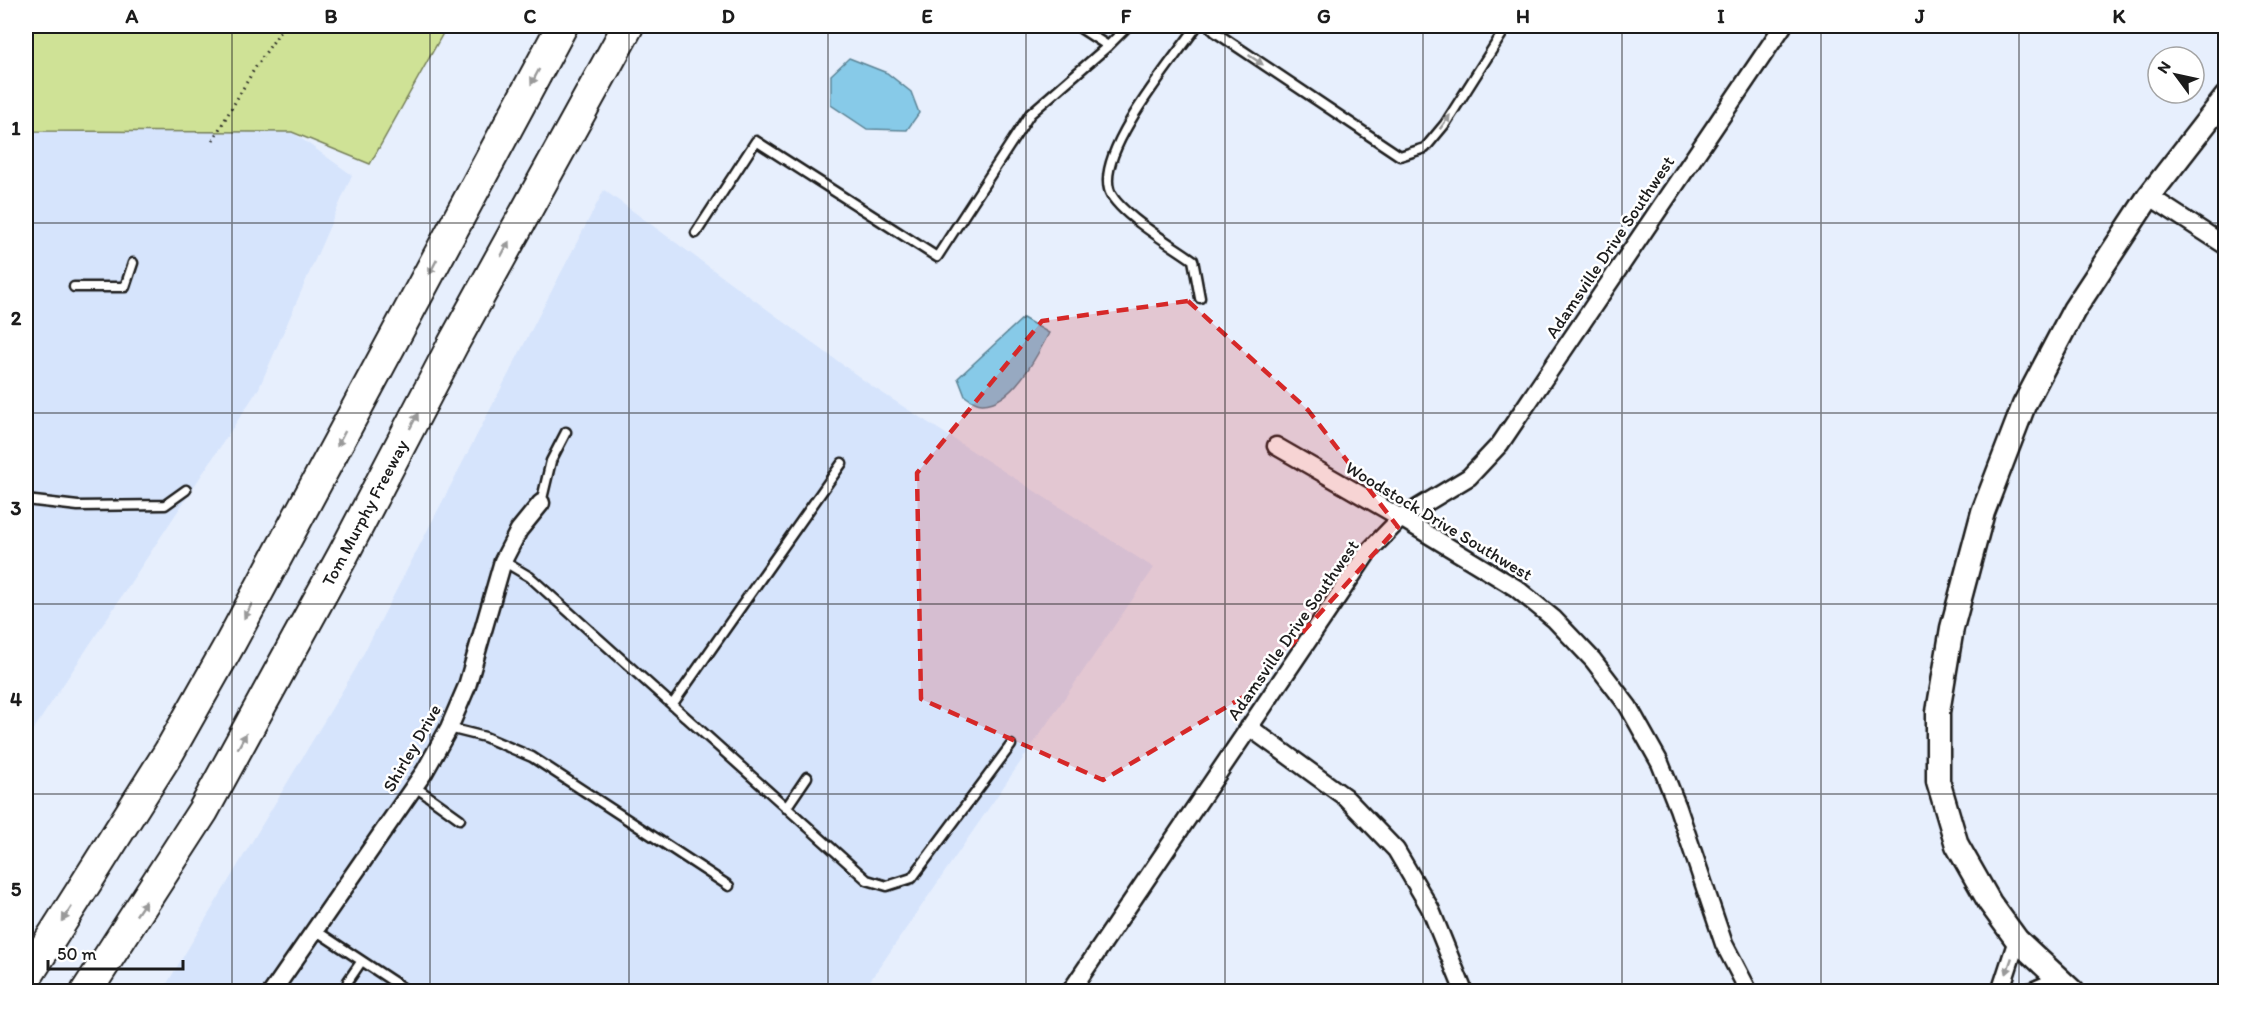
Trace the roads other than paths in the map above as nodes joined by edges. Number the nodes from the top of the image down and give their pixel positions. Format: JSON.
{"nodes":[{"id":1,"x":562,"y":26,"type":"edge"},
{"id":2,"x":628,"y":26,"type":"edge"},
{"id":3,"x":1077,"y":26,"type":"edge"},
{"id":4,"x":1128,"y":26,"type":"edge"},
{"id":5,"x":1197,"y":26,"type":"edge"},
{"id":6,"x":1209,"y":26,"type":"edge"},
{"id":7,"x":1507,"y":26,"type":"edge"},
{"id":8,"x":1784,"y":26,"type":"edge"},
{"id":9,"x":1108,"y":46,"type":"junction"},
{"id":10,"x":2226,"y":97,"type":"edge"},
{"id":11,"x":2149,"y":196,"type":"junction"},
{"id":12,"x":696,"y":233,"type":"dead end"},
{"id":13,"x":2226,"y":246,"type":"edge"},
{"id":14,"x":133,"y":263,"type":"dead end"},
{"id":15,"x":74,"y":287,"type":"dead end"},
{"id":16,"x":1200,"y":298,"type":"dead end"},
{"id":17,"x":566,"y":432,"type":"dead end"},
{"id":18,"x":1276,"y":446,"type":"dead end"},
{"id":19,"x":842,"y":463,"type":"dead end"},
{"id":20,"x":186,"y":490,"type":"dead end"},
{"id":21,"x":26,"y":500,"type":"edge"},
{"id":22,"x":541,"y":503,"type":"joint"},
{"id":23,"x":1401,"y":518,"type":"junction"},
{"id":24,"x":503,"y":561,"type":"junction"},
{"id":25,"x":672,"y":705,"type":"junction"},
{"id":26,"x":1249,"y":727,"type":"junction"},
{"id":27,"x":449,"y":728,"type":"junction"},
{"id":28,"x":1011,"y":745,"type":"dead end"},
{"id":29,"x":807,"y":777,"type":"dead end"},
{"id":30,"x":414,"y":786,"type":"junction"},
{"id":31,"x":786,"y":808,"type":"junction"},
{"id":32,"x":460,"y":819,"type":"dead end"},
{"id":33,"x":729,"y":886,"type":"dead end"},
{"id":34,"x":315,"y":930,"type":"junction"},
{"id":35,"x":2017,"y":940,"type":"junction"},
{"id":36,"x":362,"y":962,"type":"junction"},
{"id":37,"x":26,"y":978,"type":"edge"},
{"id":38,"x":348,"y":981,"type":"dead end"},
{"id":39,"x":2066,"y":986,"type":"edge"},
{"id":40,"x":86,"y":992,"type":"edge"},
{"id":41,"x":272,"y":992,"type":"edge"},
{"id":42,"x":409,"y":992,"type":"edge"},
{"id":43,"x":1070,"y":992,"type":"edge"},
{"id":44,"x":1464,"y":992,"type":"edge"},
{"id":45,"x":1749,"y":992,"type":"edge"},
{"id":46,"x":2000,"y":992,"type":"edge"},
{"id":47,"x":2030,"y":992,"type":"edge"}],
"edges":[{"from":1,"to":37,"type":"highway","one_way":true},
{"from":40,"to":2,"type":"highway","name":"Tom Murphy Freeway","one_way":true},
{"from":3,"to":9,"type":"lane"},
{"from":4,"to":9,"type":"lane"},
{"from":5,"to":16,"type":"lane"},
{"from":6,"to":7,"type":"lane","one_way":true},
{"from":8,"to":23,"type":"street","name":"Adamsville Drive Southwest"},
{"from":9,"to":12,"type":"lane"},
{"from":10,"to":11,"type":"street"},
{"from":11,"to":13,"type":"street"},
{"from":11,"to":35,"type":"street"},
{"from":14,"to":15,"type":"lane"},
{"from":17,"to":22,"type":"lane"},
{"from":18,"to":23,"type":"street","name":"Woodstock Drive Southwest"},
{"from":19,"to":25,"type":"lane"},
{"from":20,"to":21,"type":"lane"},
{"from":22,"to":24,"type":"street","name":"Shirley Drive"},
{"from":23,"to":26,"type":"street","name":"Adamsville Drive Southwest"},
{"from":23,"to":45,"type":"street","name":"Woodstock Drive Southwest"},
{"from":24,"to":25,"type":"lane"},
{"from":24,"to":27,"type":"street","name":"Shirley Drive"},
{"from":25,"to":31,"type":"lane"},
{"from":26,"to":43,"type":"street","name":"Adamsville Drive Southwest"},
{"from":26,"to":44,"type":"street"},
{"from":27,"to":30,"type":"street","name":"Shirley Drive"},
{"from":27,"to":33,"type":"lane"},
{"from":28,"to":31,"type":"lane"},
{"from":29,"to":31,"type":"lane"},
{"from":30,"to":32,"type":"lane"},
{"from":30,"to":34,"type":"street","name":"Shirley Drive"},
{"from":34,"to":36,"type":"lane"},
{"from":34,"to":41,"type":"street","name":"Shirley Drive"},
{"from":35,"to":39,"type":"street"},
{"from":35,"to":46,"type":"street","one_way":true},
{"from":36,"to":38,"type":"lane"},
{"from":36,"to":42,"type":"lane"},
{"from":39,"to":47,"type":"street"}]}
